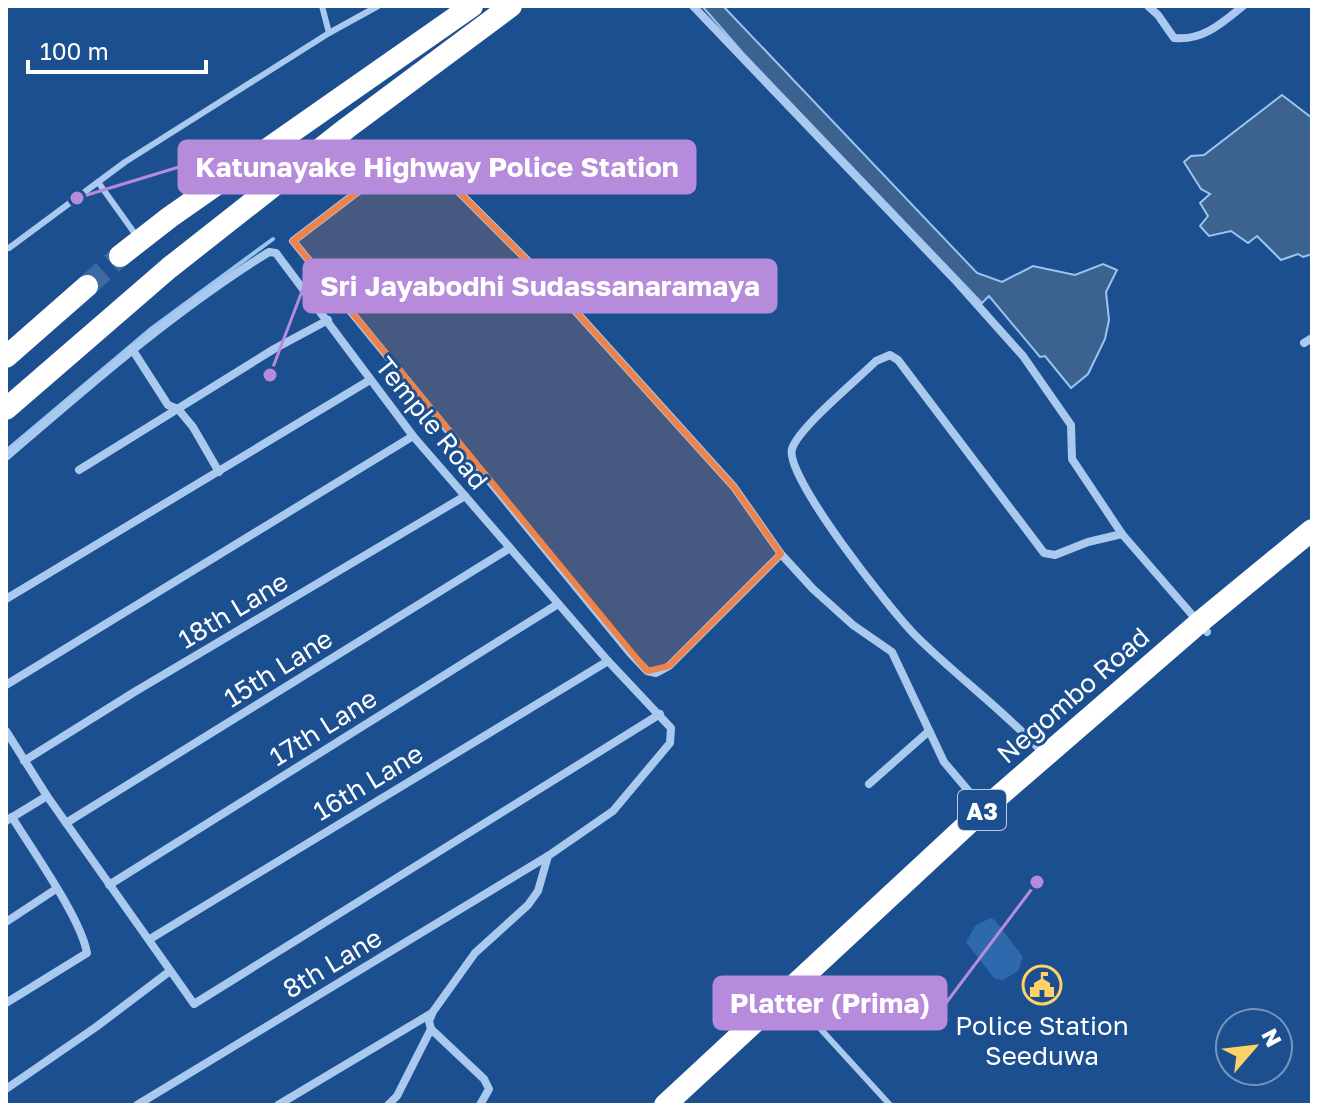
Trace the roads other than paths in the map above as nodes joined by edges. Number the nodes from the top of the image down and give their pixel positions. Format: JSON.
{"nodes":[{"id":1,"x":322,"y":6,"type":"edge"},
{"id":2,"x":378,"y":6,"type":"edge"},
{"id":3,"x":472,"y":6,"type":"edge"},
{"id":4,"x":511,"y":6,"type":"edge"},
{"id":5,"x":693,"y":6,"type":"edge"},
{"id":6,"x":1148,"y":6,"type":"edge"},
{"id":7,"x":1243,"y":6,"type":"edge"},
{"id":8,"x":329,"y":33,"type":"junction"},
{"id":9,"x":98,"y":182,"type":"junction"},
{"id":10,"x":140,"y":241,"type":"junction"},
{"id":11,"x":9,"y":248,"type":"dead end"},
{"id":12,"x":120,"y":256,"type":"tunnel mouth"},
{"id":13,"x":87,"y":286,"type":"tunnel mouth"},
{"id":14,"x":328,"y":320,"type":"junction"},
{"id":15,"x":132,"y":349,"type":"junction"},
{"id":16,"x":6,"y":357,"type":"edge"},
{"id":17,"x":370,"y":380,"type":"junction"},
{"id":18,"x":6,"y":409,"type":"edge"},
{"id":19,"x":178,"y":409,"type":"junction"},
{"id":20,"x":413,"y":436,"type":"junction"},
{"id":21,"x":6,"y":457,"type":"edge"},
{"id":22,"x":79,"y":470,"type":"dead end"},
{"id":23,"x":219,"y":472,"type":"junction"},
{"id":24,"x":465,"y":496,"type":"junction"},
{"id":25,"x":1312,"y":530,"type":"edge"},
{"id":26,"x":1122,"y":534,"type":"junction"},
{"id":27,"x":510,"y":548,"type":"junction"},
{"id":28,"x":1312,"y":549,"type":"edge"},
{"id":29,"x":781,"y":554,"type":"junction"},
{"id":30,"x":6,"y":599,"type":"edge"},
{"id":31,"x":558,"y":604,"type":"junction"},
{"id":32,"x":1203,"y":627,"type":"junction"},
{"id":33,"x":608,"y":661,"type":"junction"},
{"id":34,"x":6,"y":685,"type":"edge"},
{"id":35,"x":660,"y":714,"type":"junction"},
{"id":36,"x":6,"y":731,"type":"edge"},
{"id":37,"x":929,"y":731,"type":"junction"},
{"id":38,"x":1045,"y":755,"type":"junction"},
{"id":39,"x":24,"y":761,"type":"junction"},
{"id":40,"x":869,"y":784,"type":"dead end"},
{"id":41,"x":47,"y":796,"type":"junction"},
{"id":42,"x":984,"y":809,"type":"junction"},
{"id":43,"x":9,"y":819,"type":"edge"},
{"id":44,"x":66,"y":823,"type":"junction"},
{"id":45,"x":548,"y":856,"type":"junction"},
{"id":46,"x":109,"y":885,"type":"junction"},
{"id":47,"x":56,"y":889,"type":"junction"},
{"id":48,"x":6,"y":922,"type":"edge"},
{"id":49,"x":150,"y":939,"type":"junction"},
{"id":50,"x":170,"y":971,"type":"junction"},
{"id":51,"x":795,"y":1001,"type":"junction"},
{"id":52,"x":6,"y":1003,"type":"edge"},
{"id":53,"x":432,"y":1013,"type":"junction"},
{"id":54,"x":431,"y":1029,"type":"junction"},
{"id":55,"x":6,"y":1089,"type":"edge"},
{"id":56,"x":137,"y":1105,"type":"edge"},
{"id":57,"x":278,"y":1105,"type":"edge"},
{"id":58,"x":388,"y":1105,"type":"edge"},
{"id":59,"x":480,"y":1105,"type":"edge"},
{"id":60,"x":665,"y":1105,"type":"edge"},
{"id":61,"x":682,"y":1105,"type":"edge"},
{"id":62,"x":890,"y":1105,"type":"edge"}],
"edges":[{"from":1,"to":8,"type":"lane"},
{"from":2,"to":8,"type":"lane"},
{"from":3,"to":10,"type":"highway"},
{"from":4,"to":18,"type":"highway"},
{"from":5,"to":26,"type":"street"},
{"from":6,"to":7,"type":"street"},
{"from":8,"to":9,"type":"lane"},
{"from":9,"to":10,"type":"lane"},
{"from":9,"to":11,"type":"lane"},
{"from":10,"to":12,"type":"highway"},
{"from":13,"to":16,"type":"highway"},
{"from":14,"to":15,"type":"street","name":"Temple Road"},
{"from":14,"to":17,"type":"street","name":"Temple Road"},
{"from":14,"to":19,"type":"street"},
{"from":15,"to":19,"type":"street"},
{"from":15,"to":21,"type":"street","name":"Temple Road"},
{"from":17,"to":20,"type":"street","name":"Temple Road"},
{"from":17,"to":23,"type":"street"},
{"from":19,"to":22,"type":"street"},
{"from":19,"to":23,"type":"street"},
{"from":20,"to":24,"type":"street","name":"Temple Road"},
{"from":20,"to":34,"type":"street"},
{"from":23,"to":30,"type":"street"},
{"from":24,"to":27,"type":"street","name":"Temple Road"},
{"from":24,"to":39,"type":"street","name":"18th Lane"},
{"from":25,"to":32,"type":"highway","name":"Negombo Road","number":"A3"},
{"from":26,"to":32,"type":"street"},
{"from":26,"to":38,"type":"street"},
{"from":27,"to":31,"type":"street","name":"Temple Road"},
{"from":27,"to":44,"type":"street","name":"15th Lane"},
{"from":28,"to":32,"type":"highway","name":"Negombo Road","number":"A3"},
{"from":29,"to":29,"type":"street"},
{"from":29,"to":37,"type":"street"},
{"from":31,"to":33,"type":"street","name":"Temple Road"},
{"from":31,"to":46,"type":"street","name":"17th Lane"},
{"from":32,"to":38,"type":"highway","name":"Negombo Road","number":"A3"},
{"from":32,"to":51,"type":"highway","name":"Negombo Road","number":"A3"},
{"from":33,"to":35,"type":"street","name":"Temple Road"},
{"from":33,"to":49,"type":"street","name":"16th Lane"},
{"from":35,"to":45,"type":"street"},
{"from":35,"to":50,"type":"street"},
{"from":36,"to":39,"type":"street"},
{"from":37,"to":40,"type":"street"},
{"from":37,"to":42,"type":"street"},
{"from":38,"to":42,"type":"highway","name":"Negombo Road","number":"A3"},
{"from":39,"to":41,"type":"street"},
{"from":41,"to":43,"type":"street"},
{"from":41,"to":44,"type":"street"},
{"from":42,"to":60,"type":"highway","name":"Negombo Road","number":"A3"},
{"from":43,"to":47,"type":"street"},
{"from":44,"to":46,"type":"street"},
{"from":45,"to":53,"type":"street"},
{"from":45,"to":56,"type":"street","name":"8th Lane"},
{"from":46,"to":49,"type":"street"},
{"from":47,"to":48,"type":"street"},
{"from":47,"to":52,"type":"street"},
{"from":49,"to":50,"type":"street"},
{"from":50,"to":55,"type":"street"},
{"from":51,"to":61,"type":"highway","name":"Negombo Road","number":"A3"},
{"from":51,"to":62,"type":"lane"},
{"from":53,"to":54,"type":"street"},
{"from":53,"to":57,"type":"street"},
{"from":54,"to":58,"type":"street"},
{"from":54,"to":59,"type":"street"}]}
